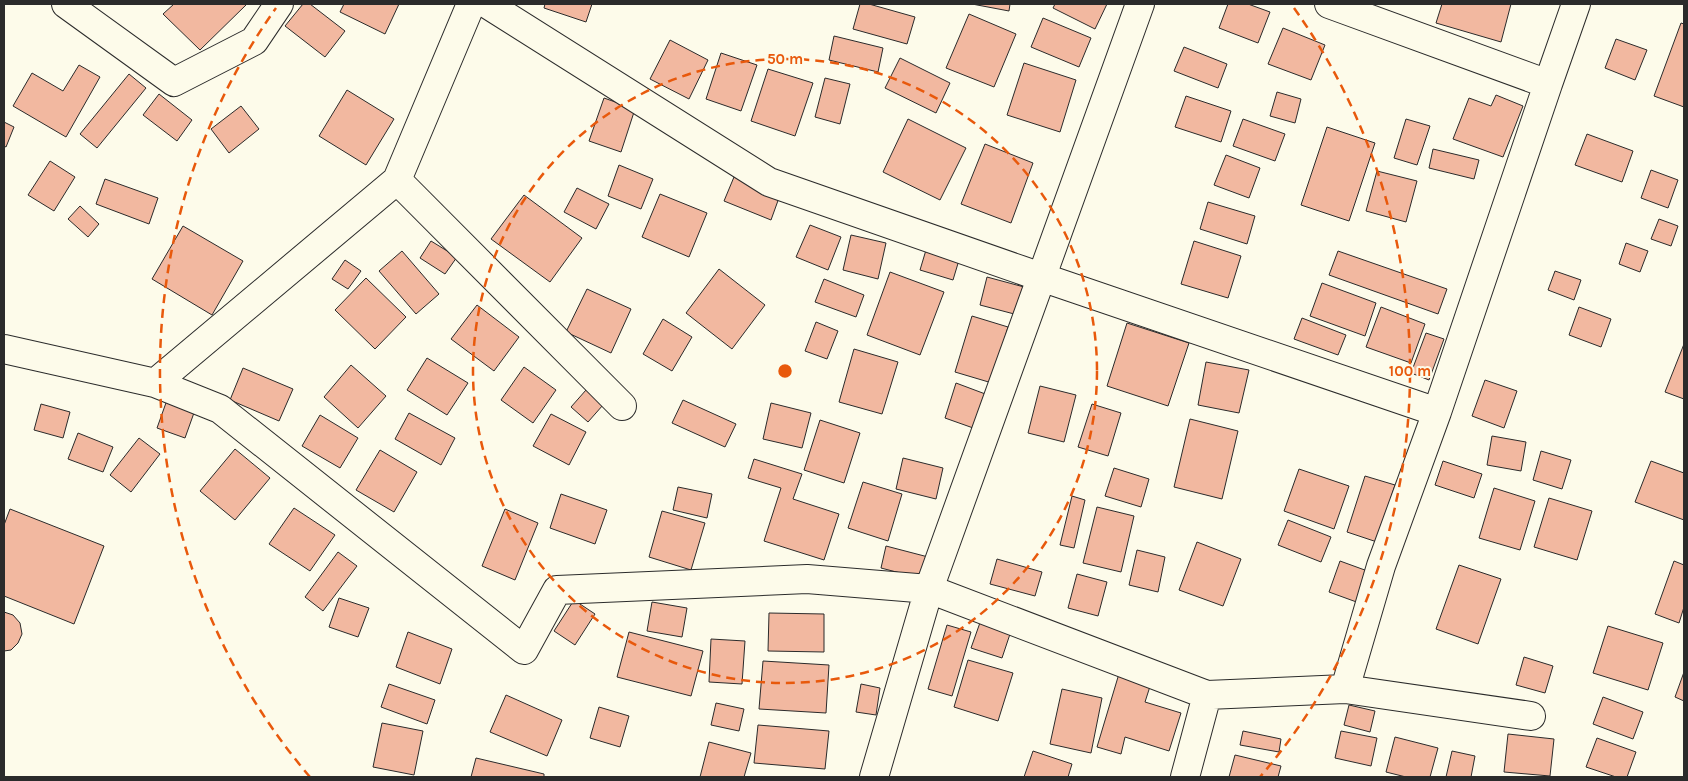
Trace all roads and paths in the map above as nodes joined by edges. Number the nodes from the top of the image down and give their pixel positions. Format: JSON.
{"nodes":[{"id":1,"x":66,"y":4,"type":"edge"},
{"id":2,"x":279,"y":4,"type":"edge"},
{"id":3,"x":471,"y":4,"type":"edge"},
{"id":4,"x":487,"y":4,"type":"edge"},
{"id":5,"x":1140,"y":4,"type":"edge"},
{"id":6,"x":1329,"y":4,"type":"edge"},
{"id":7,"x":1576,"y":4,"type":"edge"},
{"id":8,"x":1548,"y":84,"type":"junction"},
{"id":9,"x":397,"y":180,"type":"junction"},
{"id":10,"x":1041,"y":277,"type":"junction"},
{"id":11,"x":4,"y":349,"type":"edge"},
{"id":12,"x":155,"y":383,"type":"junction"},
{"id":13,"x":622,"y":406,"type":"dead end"},
{"id":14,"x":1436,"y":412,"type":"junction"},
{"id":15,"x":929,"y":589,"type":"junction"},
{"id":16,"x":1345,"y":689,"type":"junction"},
{"id":17,"x":1207,"y":695,"type":"junction"},
{"id":18,"x":1530,"y":716,"type":"dead end"},
{"id":19,"x":874,"y":777,"type":"edge"},
{"id":20,"x":1186,"y":777,"type":"edge"}],
"edges":[{"from":1,"to":2,"type":"street"},
{"from":3,"to":9,"type":"street"},
{"from":4,"to":10,"type":"street"},
{"from":5,"to":10,"type":"street"},
{"from":6,"to":8,"type":"street"},
{"from":7,"to":8,"type":"street"},
{"from":8,"to":14,"type":"street"},
{"from":9,"to":12,"type":"street"},
{"from":9,"to":13,"type":"street"},
{"from":10,"to":14,"type":"street"},
{"from":10,"to":15,"type":"street"},
{"from":11,"to":12,"type":"street"},
{"from":12,"to":15,"type":"street"},
{"from":14,"to":16,"type":"street"},
{"from":15,"to":17,"type":"street"},
{"from":15,"to":19,"type":"street"},
{"from":16,"to":17,"type":"street"},
{"from":16,"to":18,"type":"street"},
{"from":17,"to":20,"type":"street"}]}
